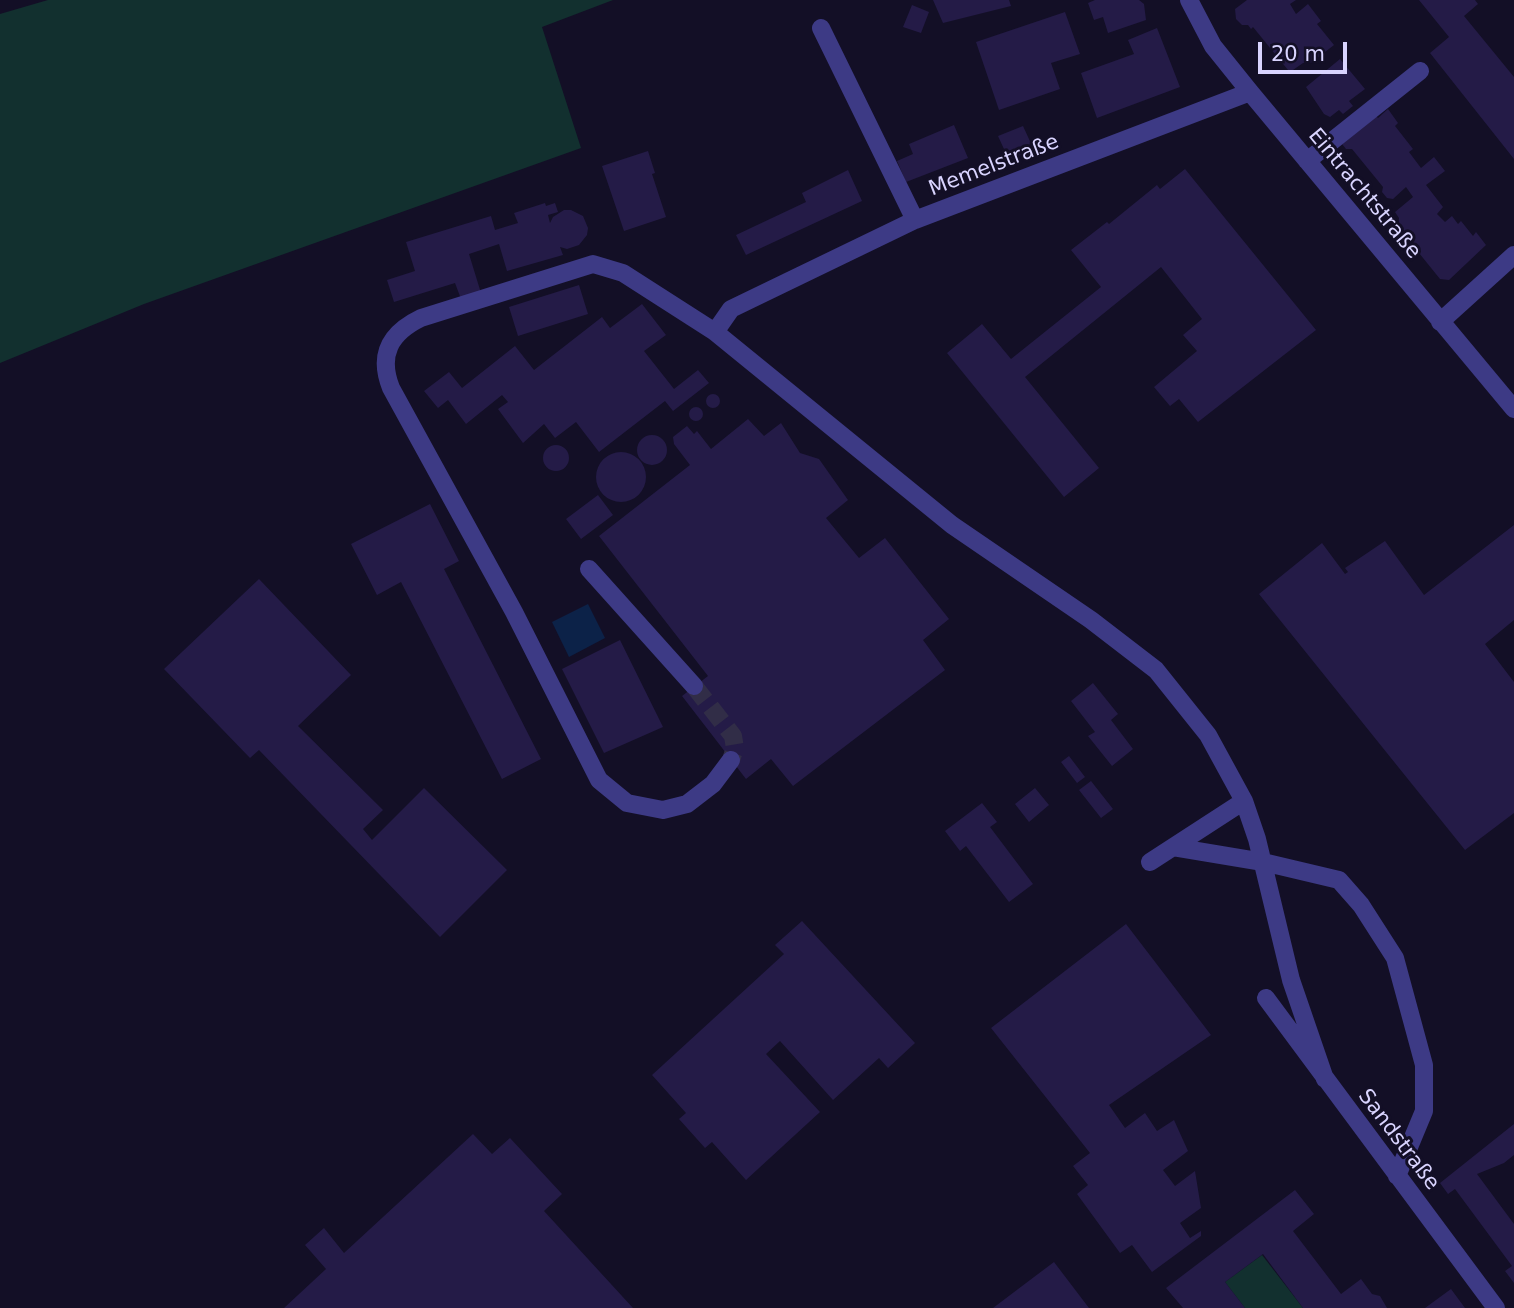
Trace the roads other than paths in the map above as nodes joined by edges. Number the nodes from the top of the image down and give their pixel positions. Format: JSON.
{"nodes":[{"id":1,"x":1189,"y":0,"type":"edge"},
{"id":2,"x":821,"y":28,"type":"dead end"},
{"id":3,"x":1420,"y":71,"type":"dead end"},
{"id":4,"x":1250,"y":92,"type":"junction"},
{"id":5,"x":1307,"y":161,"type":"junction"},
{"id":6,"x":915,"y":220,"type":"junction"},
{"id":7,"x":1514,"y":255,"type":"edge"},
{"id":8,"x":1440,"y":322,"type":"junction"},
{"id":9,"x":715,"y":332,"type":"junction"},
{"id":10,"x":1514,"y":409,"type":"edge"},
{"id":11,"x":589,"y":569,"type":"dead end"},
{"id":12,"x":694,"y":686,"type":"tunnel mouth"},
{"id":13,"x":731,"y":760,"type":"dead end"},
{"id":14,"x":1244,"y":801,"type":"junction"},
{"id":15,"x":1173,"y":847,"type":"junction"},
{"id":16,"x":1150,"y":862,"type":"dead end"},
{"id":17,"x":1263,"y":862,"type":"junction"},
{"id":18,"x":1266,"y":998,"type":"dead end"},
{"id":19,"x":1325,"y":1079,"type":"junction"},
{"id":20,"x":1397,"y":1176,"type":"junction"},
{"id":21,"x":1496,"y":1308,"type":"edge"}],
"edges":[{"from":1,"to":4,"type":"street","name":"Eintrachtstraße"},
{"from":2,"to":6,"type":"street","name":"Memelstraße"},
{"from":3,"to":5,"type":"street"},
{"from":4,"to":5,"type":"street","name":"Eintrachtstraße"},
{"from":4,"to":6,"type":"street","name":"Memelstraße"},
{"from":5,"to":8,"type":"street","name":"Eintrachtstraße"},
{"from":6,"to":9,"type":"street"},
{"from":7,"to":8,"type":"street"},
{"from":8,"to":10,"type":"street","name":"Eintrachtstraße"},
{"from":9,"to":13,"type":"street"},
{"from":9,"to":14,"type":"street"},
{"from":11,"to":12,"type":"street"},
{"from":14,"to":15,"type":"street"},
{"from":14,"to":17,"type":"street"},
{"from":15,"to":16,"type":"street"},
{"from":15,"to":17,"type":"street"},
{"from":17,"to":19,"type":"street"},
{"from":17,"to":20,"type":"street"},
{"from":18,"to":19,"type":"street","name":"Sandstraße"},
{"from":19,"to":20,"type":"street","name":"Sandstraße"},
{"from":20,"to":21,"type":"street","name":"Sandstraße"}]}
